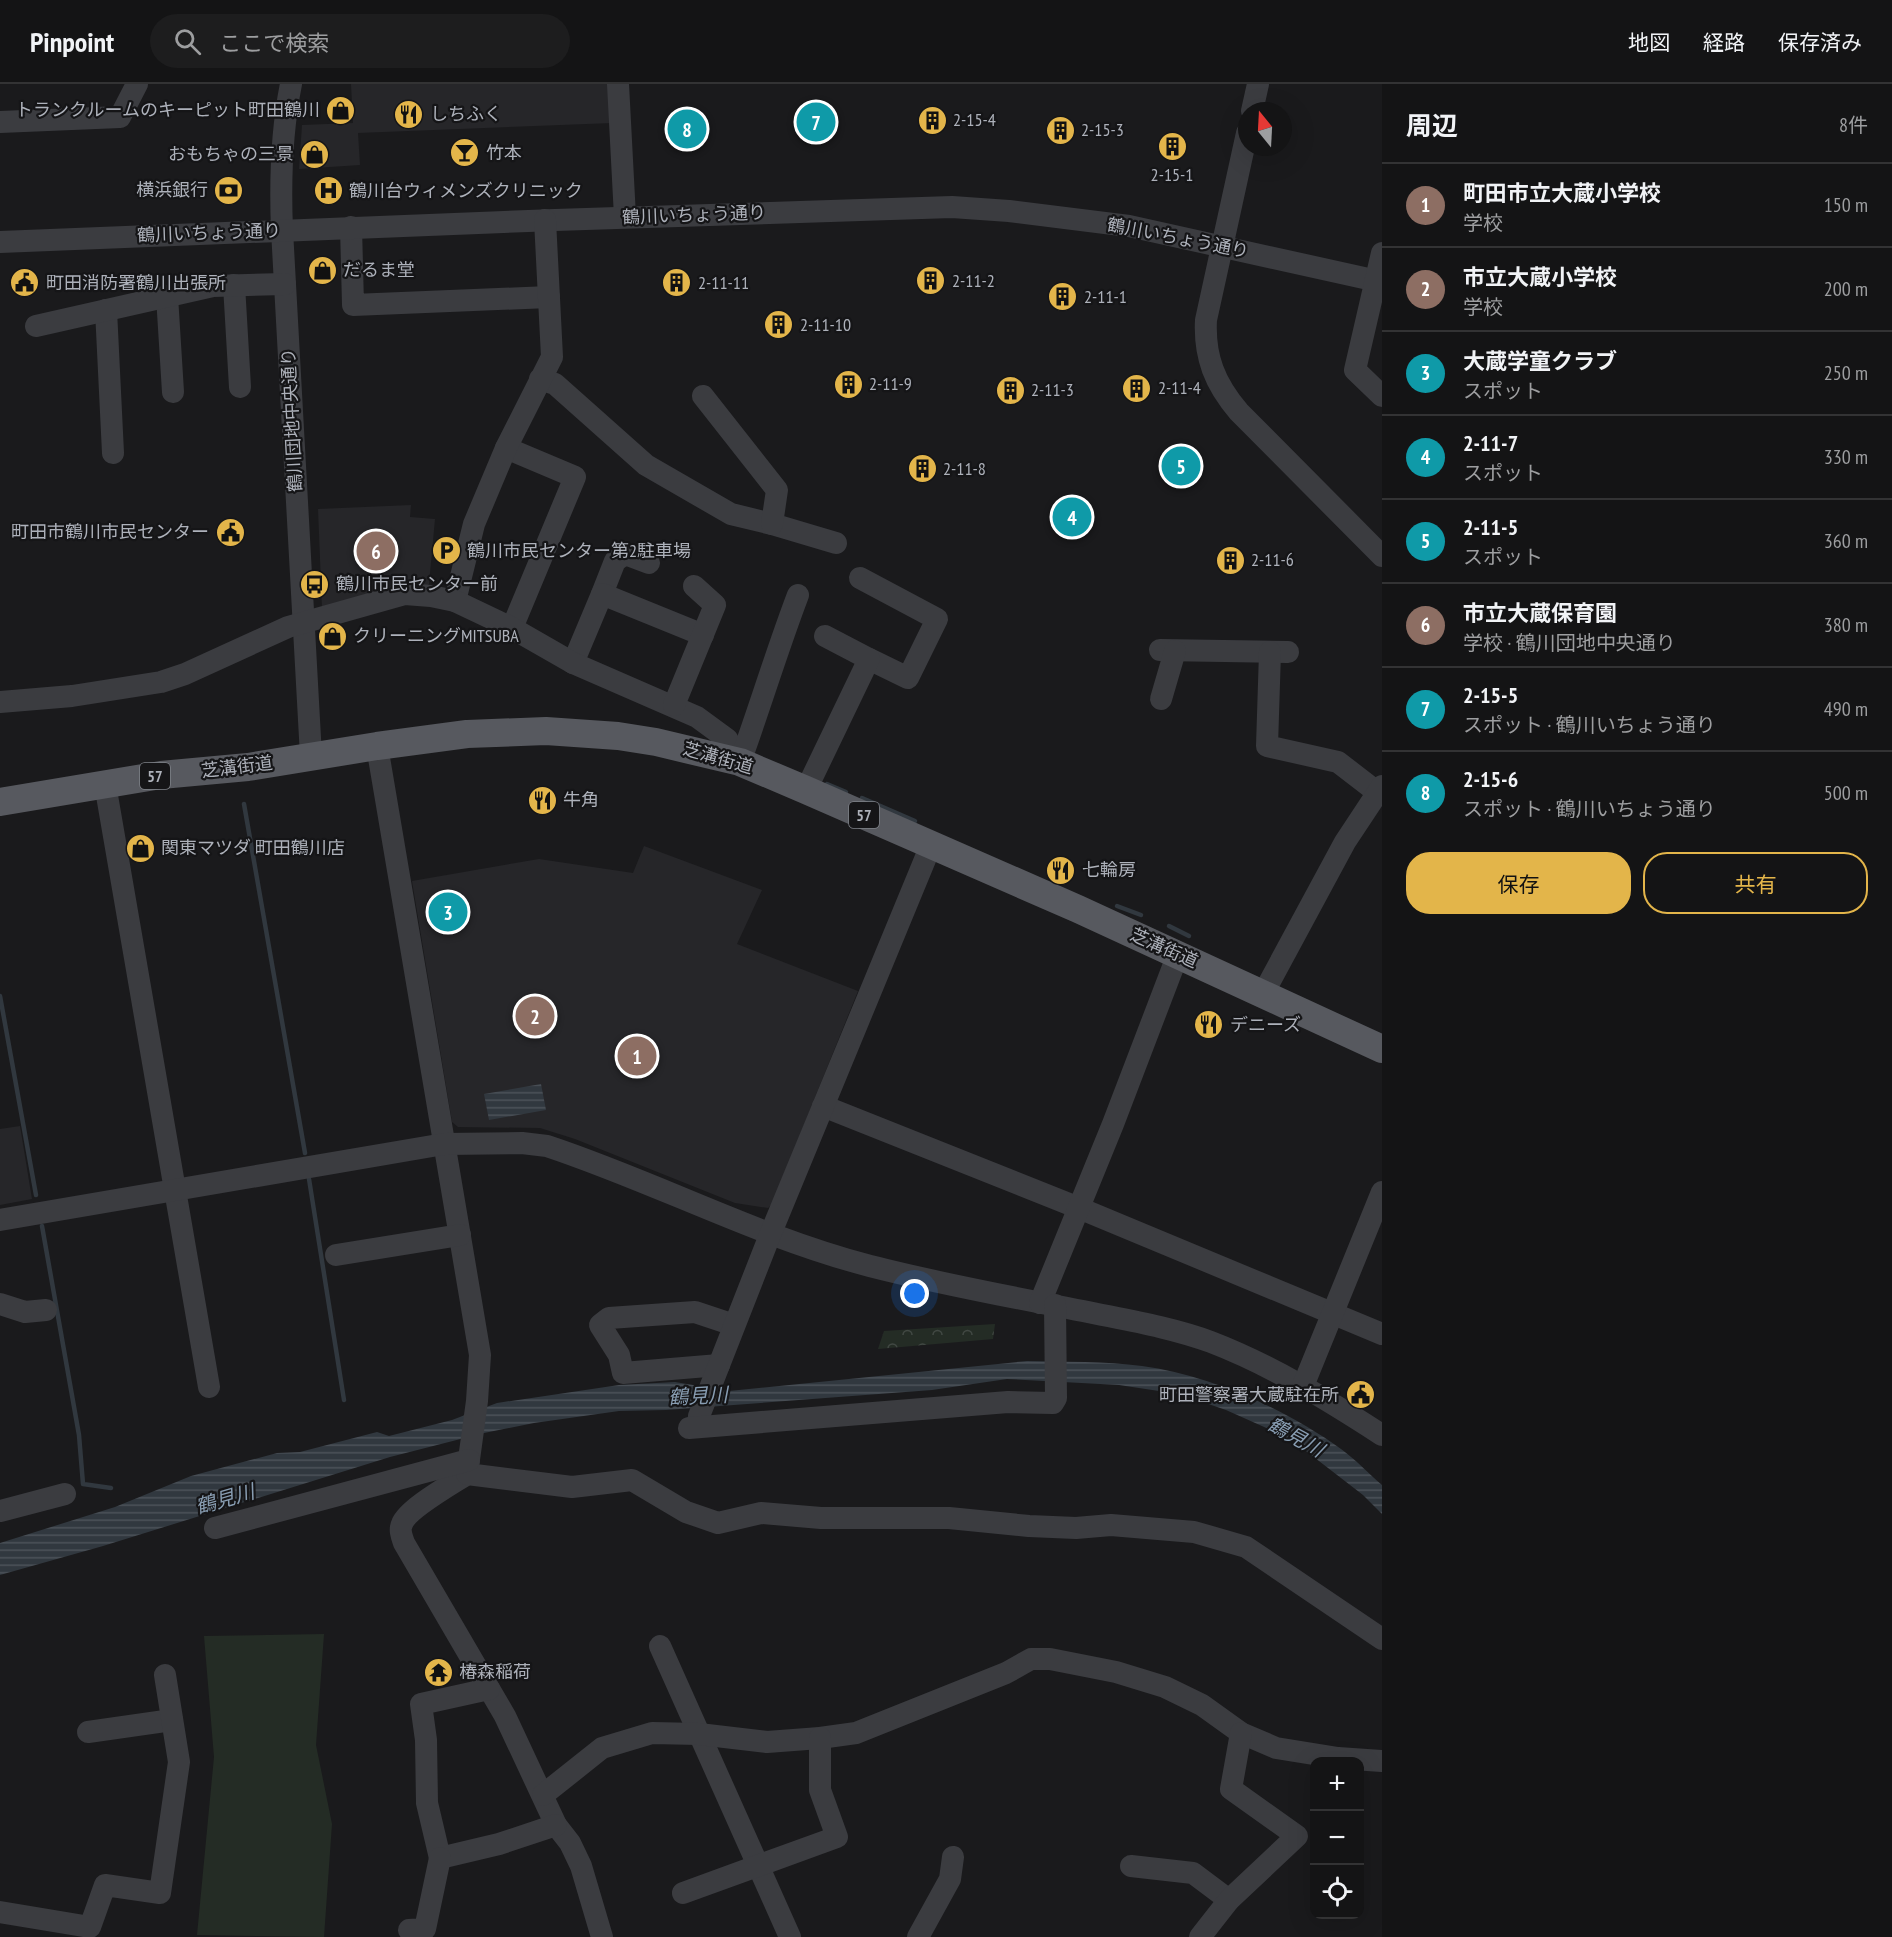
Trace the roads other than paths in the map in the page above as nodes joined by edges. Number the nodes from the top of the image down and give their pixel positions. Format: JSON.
{"nodes":[{"id":1,"x":137,"y":84,"type":"edge"},
{"id":2,"x":291,"y":84,"type":"edge"},
{"id":3,"x":618,"y":84,"type":"edge"},
{"id":4,"x":1258,"y":84,"type":"edge"},
{"id":5,"x":1254,"y":102,"type":"edge"},
{"id":6,"x":0,"y":122,"type":"edge"},
{"id":7,"x":1242,"y":156,"type":"edge"},
{"id":8,"x":624,"y":217,"type":"junction"},
{"id":9,"x":545,"y":220,"type":"junction"},
{"id":10,"x":351,"y":227,"type":"junction"},
{"id":11,"x":282,"y":230,"type":"junction"},
{"id":12,"x":0,"y":242,"type":"edge"},
{"id":13,"x":1222,"y":246,"type":"junction"},
{"id":14,"x":1382,"y":253,"type":"edge"},
{"id":15,"x":1379,"y":282,"type":"edge"},
{"id":16,"x":285,"y":284,"type":"junction"},
{"id":17,"x":234,"y":285,"type":"junction"},
{"id":18,"x":167,"y":296,"type":"junction"},
{"id":19,"x":549,"y":297,"type":"junction"},
{"id":20,"x":106,"y":310,"type":"junction"},
{"id":21,"x":36,"y":326,"type":"dead end"},
{"id":22,"x":540,"y":379,"type":"junction"},
{"id":23,"x":240,"y":387,"type":"dead end"},
{"id":24,"x":173,"y":392,"type":"dead end"},
{"id":25,"x":704,"y":396,"type":"dead end"},
{"id":26,"x":1382,"y":396,"type":"edge"},
{"id":27,"x":506,"y":448,"type":"junction"},
{"id":28,"x":113,"y":453,"type":"dead end"},
{"id":29,"x":772,"y":524,"type":"junction"},
{"id":30,"x":836,"y":543,"type":"dead end"},
{"id":31,"x":1382,"y":556,"type":"edge"},
{"id":32,"x":649,"y":563,"type":"dead end"},
{"id":33,"x":860,"y":578,"type":"dead end"},
{"id":34,"x":694,"y":585,"type":"dead end"},
{"id":35,"x":602,"y":594,"type":"junction"},
{"id":36,"x":798,"y":595,"type":"dead end"},
{"id":37,"x":455,"y":602,"type":"junction"},
{"id":38,"x":304,"y":623,"type":"junction"},
{"id":39,"x":512,"y":628,"type":"junction"},
{"id":40,"x":703,"y":635,"type":"junction"},
{"id":41,"x":825,"y":636,"type":"dead end"},
{"id":42,"x":869,"y":659,"type":"junction"},
{"id":43,"x":573,"y":663,"type":"junction"},
{"id":44,"x":1161,"y":699,"type":"dead end"},
{"id":45,"x":0,"y":702,"type":"edge"},
{"id":46,"x":674,"y":705,"type":"junction"},
{"id":47,"x":377,"y":746,"type":"junction"},
{"id":48,"x":311,"y":756,"type":"junction"},
{"id":49,"x":740,"y":762,"type":"junction"},
{"id":50,"x":105,"y":784,"type":"junction"},
{"id":51,"x":806,"y":790,"type":"junction"},
{"id":52,"x":1378,"y":796,"type":"edge"},
{"id":53,"x":0,"y":802,"type":"edge"},
{"id":54,"x":931,"y":845,"type":"junction"},
{"id":55,"x":1178,"y":954,"type":"junction"},
{"id":56,"x":1263,"y":994,"type":"junction"},
{"id":57,"x":1382,"y":1049,"type":"edge"},
{"id":58,"x":823,"y":1106,"type":"junction"},
{"id":59,"x":444,"y":1144,"type":"junction"},
{"id":60,"x":175,"y":1190,"type":"junction"},
{"id":61,"x":1382,"y":1192,"type":"edge"},
{"id":62,"x":1079,"y":1208,"type":"junction"},
{"id":63,"x":0,"y":1220,"type":"edge"},
{"id":64,"x":460,"y":1234,"type":"junction"},
{"id":65,"x":770,"y":1235,"type":"junction"},
{"id":66,"x":336,"y":1255,"type":"dead end"},
{"id":67,"x":0,"y":1304,"type":"edge"},
{"id":68,"x":1048,"y":1304,"type":"junction"},
{"id":69,"x":46,"y":1310,"type":"dead end"},
{"id":70,"x":1332,"y":1313,"type":"junction"},
{"id":71,"x":734,"y":1325,"type":"junction"},
{"id":72,"x":1382,"y":1334,"type":"edge"},
{"id":73,"x":718,"y":1368,"type":"junction"},
{"id":74,"x":1302,"y":1386,"type":"junction"},
{"id":75,"x":209,"y":1387,"type":"dead end"},
{"id":76,"x":1382,"y":1434,"type":"edge"},
{"id":77,"x":469,"y":1462,"type":"junction"},
{"id":78,"x":65,"y":1494,"type":"dead end"},
{"id":79,"x":0,"y":1511,"type":"edge"},
{"id":80,"x":215,"y":1528,"type":"dead end"},
{"id":81,"x":1382,"y":1639,"type":"edge"},
{"id":82,"x":660,"y":1646,"type":"dead end"},
{"id":83,"x":165,"y":1675,"type":"dead end"},
{"id":84,"x":489,"y":1689,"type":"junction"},
{"id":85,"x":172,"y":1720,"type":"junction"},
{"id":86,"x":88,"y":1732,"type":"dead end"},
{"id":87,"x":1241,"y":1733,"type":"junction"},
{"id":88,"x":699,"y":1734,"type":"junction"},
{"id":89,"x":820,"y":1738,"type":"junction"},
{"id":90,"x":1382,"y":1761,"type":"edge"},
{"id":91,"x":543,"y":1795,"type":"junction"},
{"id":92,"x":556,"y":1825,"type":"junction"},
{"id":93,"x":953,"y":1857,"type":"dead end"},
{"id":94,"x":440,"y":1858,"type":"junction"},
{"id":95,"x":1131,"y":1866,"type":"dead end"},
{"id":96,"x":758,"y":1867,"type":"junction"},
{"id":97,"x":683,"y":1893,"type":"dead end"},
{"id":98,"x":1229,"y":1900,"type":"junction"},
{"id":99,"x":0,"y":1912,"type":"edge"},
{"id":100,"x":409,"y":1930,"type":"dead end"},
{"id":101,"x":602,"y":1937,"type":"edge"},
{"id":102,"x":790,"y":1937,"type":"edge"},
{"id":103,"x":918,"y":1937,"type":"edge"},
{"id":104,"x":1200,"y":1937,"type":"edge"}],
"edges":[{"from":1,"to":6,"type":"street"},
{"from":2,"to":11,"type":"street","name":"鶴川団地中央通り"},
{"from":3,"to":8,"type":"street"},
{"from":4,"to":5,"type":"street"},
{"from":7,"to":13,"type":"street"},
{"from":8,"to":9,"type":"street","name":"鶴川いちょう通り"},
{"from":8,"to":13,"type":"street","name":"鶴川いちょう通り"},
{"from":9,"to":10,"type":"street","name":"鶴川いちょう通り"},
{"from":9,"to":19,"type":"street"},
{"from":10,"to":11,"type":"street","name":"鶴川いちょう通り"},
{"from":10,"to":19,"type":"street"},
{"from":11,"to":12,"type":"street","name":"鶴川いちょう通り"},
{"from":11,"to":16,"type":"street","name":"鶴川団地中央通り"},
{"from":13,"to":15,"type":"street","name":"鶴川いちょう通り"},
{"from":13,"to":31,"type":"street"},
{"from":14,"to":15,"type":"street"},
{"from":15,"to":26,"type":"street"},
{"from":16,"to":17,"type":"street"},
{"from":16,"to":38,"type":"street","name":"鶴川団地中央通り"},
{"from":17,"to":18,"type":"street"},
{"from":17,"to":23,"type":"street"},
{"from":18,"to":20,"type":"street"},
{"from":18,"to":24,"type":"street"},
{"from":19,"to":22,"type":"street"},
{"from":20,"to":21,"type":"street"},
{"from":20,"to":28,"type":"street"},
{"from":22,"to":27,"type":"street"},
{"from":22,"to":29,"type":"street"},
{"from":25,"to":29,"type":"street"},
{"from":27,"to":37,"type":"street"},
{"from":27,"to":39,"type":"street"},
{"from":29,"to":30,"type":"street"},
{"from":32,"to":35,"type":"street"},
{"from":33,"to":42,"type":"street"},
{"from":34,"to":40,"type":"street"},
{"from":35,"to":40,"type":"street"},
{"from":35,"to":43,"type":"street"},
{"from":36,"to":49,"type":"street"},
{"from":37,"to":38,"type":"street"},
{"from":37,"to":39,"type":"street"},
{"from":38,"to":45,"type":"street"},
{"from":38,"to":48,"type":"street","name":"鶴川団地中央通り"},
{"from":39,"to":43,"type":"street"},
{"from":40,"to":46,"type":"street"},
{"from":41,"to":42,"type":"street"},
{"from":42,"to":51,"type":"street"},
{"from":43,"to":46,"type":"street"},
{"from":44,"to":52,"type":"street"},
{"from":46,"to":49,"type":"street"},
{"from":47,"to":48,"type":"main road","name":"芝溝街道","number":"57"},
{"from":47,"to":49,"type":"main road","name":"芝溝街道","number":"57"},
{"from":47,"to":59,"type":"street"},
{"from":48,"to":50,"type":"main road","name":"芝溝街道","number":"57"},
{"from":49,"to":51,"type":"main road","name":"芝溝街道","number":"57"},
{"from":50,"to":53,"type":"main road","name":"芝溝街道","number":"57"},
{"from":50,"to":60,"type":"street"},
{"from":51,"to":54,"type":"main road","name":"芝溝街道","number":"57"},
{"from":52,"to":56,"type":"street"},
{"from":54,"to":55,"type":"main road","name":"芝溝街道","number":"57"},
{"from":54,"to":58,"type":"street"},
{"from":55,"to":56,"type":"main road","name":"芝溝街道","number":"57"},
{"from":55,"to":62,"type":"street"},
{"from":56,"to":57,"type":"main road","name":"芝溝街道","number":"57"},
{"from":58,"to":62,"type":"street"},
{"from":58,"to":65,"type":"street"},
{"from":59,"to":60,"type":"street"},
{"from":59,"to":64,"type":"street"},
{"from":59,"to":65,"type":"street"},
{"from":60,"to":63,"type":"street"},
{"from":60,"to":75,"type":"street"},
{"from":61,"to":70,"type":"street"},
{"from":62,"to":68,"type":"street"},
{"from":62,"to":70,"type":"street"},
{"from":64,"to":66,"type":"street"},
{"from":64,"to":77,"type":"street"},
{"from":65,"to":68,"type":"street"},
{"from":65,"to":71,"type":"street"},
{"from":67,"to":69,"type":"street"},
{"from":68,"to":73,"type":"street"},
{"from":68,"to":74,"type":"street"},
{"from":70,"to":72,"type":"street"},
{"from":70,"to":74,"type":"street"},
{"from":71,"to":73,"type":"street"},
{"from":71,"to":73,"type":"street"},
{"from":74,"to":76,"type":"street"},
{"from":77,"to":80,"type":"street"},
{"from":77,"to":81,"type":"street"},
{"from":77,"to":84,"type":"street"},
{"from":78,"to":79,"type":"street"},
{"from":82,"to":88,"type":"street"},
{"from":83,"to":85,"type":"street"},
{"from":84,"to":91,"type":"street"},
{"from":84,"to":94,"type":"street"},
{"from":85,"to":86,"type":"street"},
{"from":85,"to":99,"type":"street"},
{"from":87,"to":89,"type":"street"},
{"from":87,"to":90,"type":"street"},
{"from":87,"to":98,"type":"street"},
{"from":88,"to":89,"type":"street"},
{"from":88,"to":91,"type":"street"},
{"from":88,"to":96,"type":"street"},
{"from":89,"to":96,"type":"street"},
{"from":91,"to":92,"type":"street"},
{"from":92,"to":94,"type":"street"},
{"from":92,"to":101,"type":"street"},
{"from":93,"to":103,"type":"street"},
{"from":94,"to":100,"type":"street"},
{"from":95,"to":98,"type":"street"},
{"from":96,"to":97,"type":"street"},
{"from":96,"to":102,"type":"street"},
{"from":98,"to":104,"type":"street"}]}
